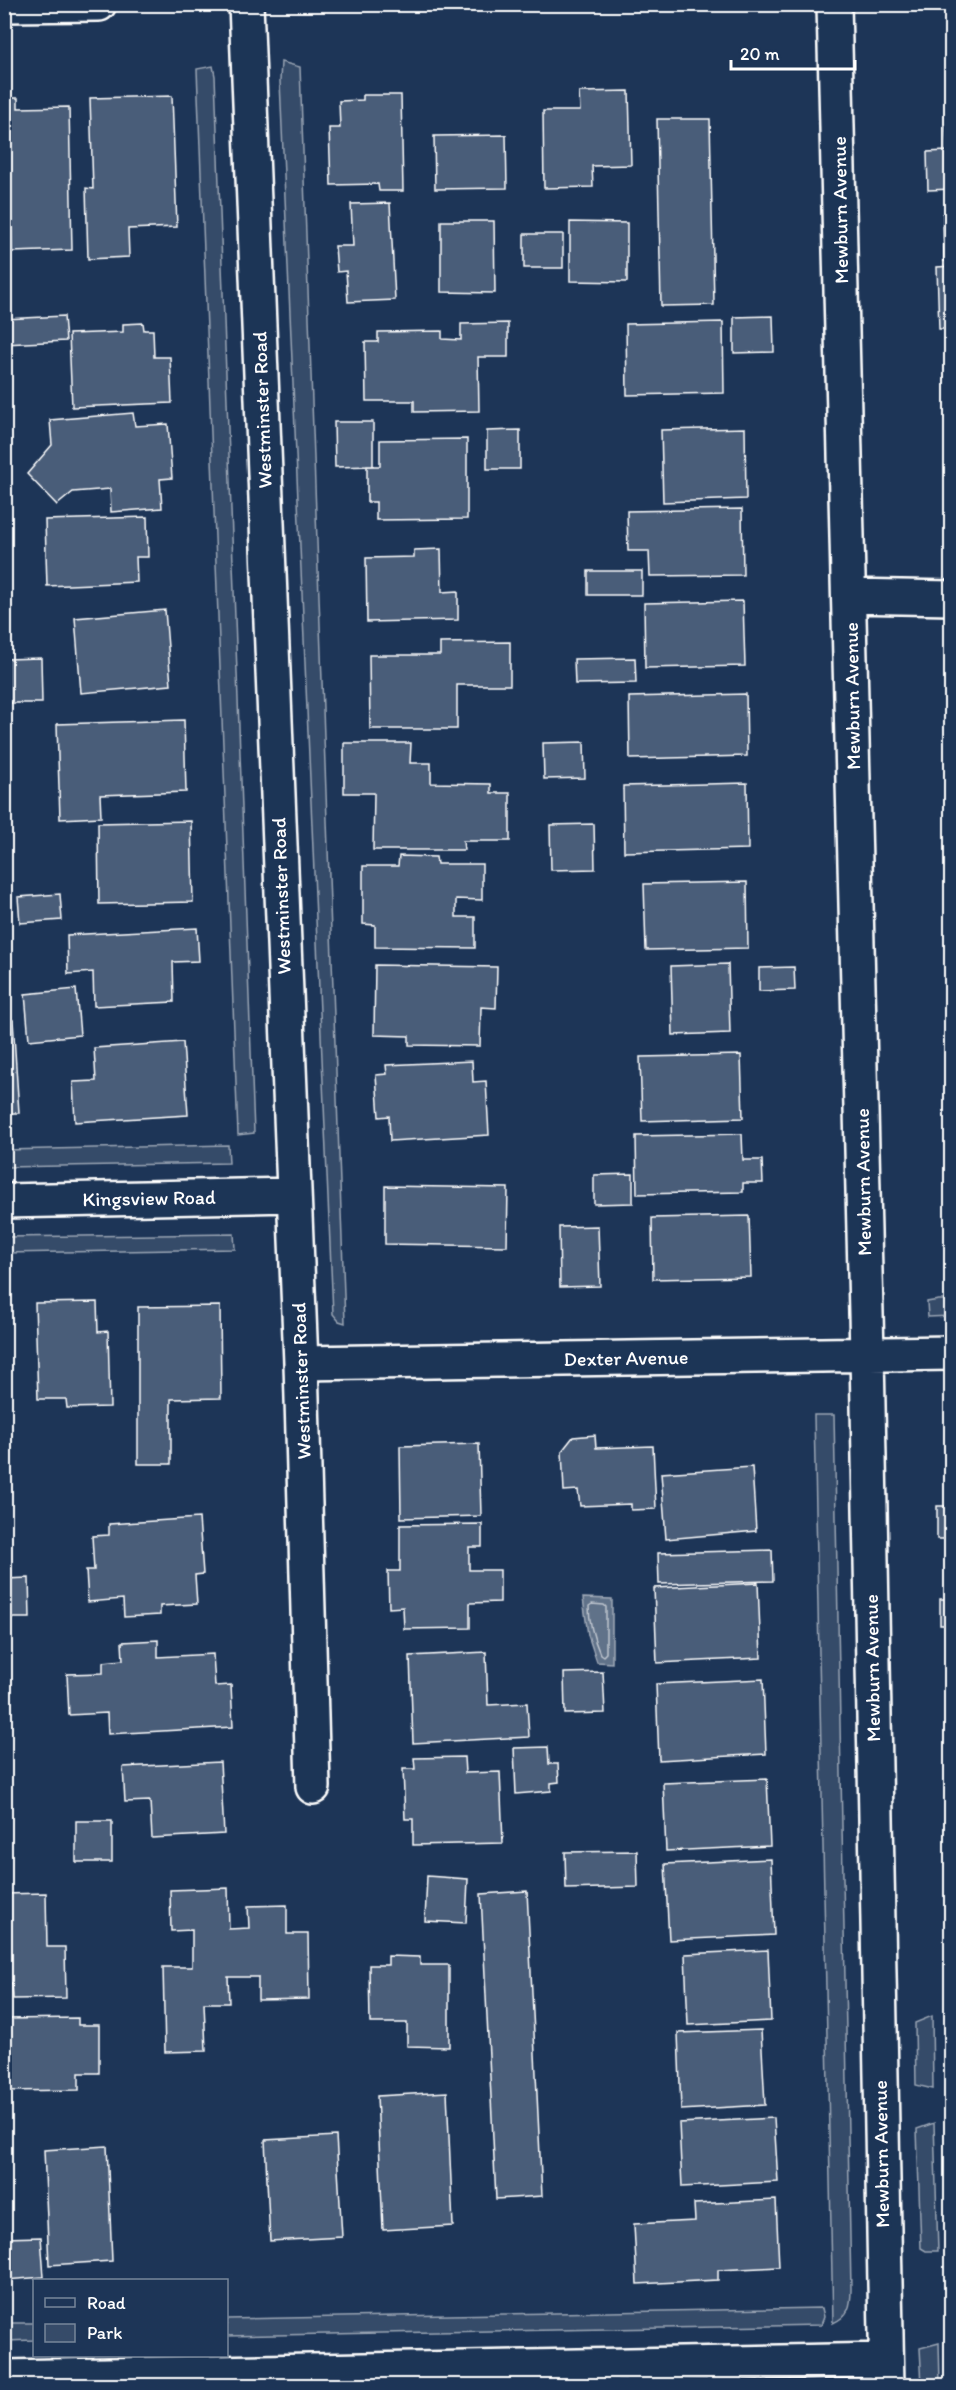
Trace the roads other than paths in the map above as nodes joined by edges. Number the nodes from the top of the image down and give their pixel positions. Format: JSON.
{"nodes":[{"id":1,"x":99,"y":4,"type":"edge"},
{"id":2,"x":246,"y":4,"type":"edge"},
{"id":3,"x":834,"y":4,"type":"edge"},
{"id":4,"x":4,"y":5,"type":"edge"},
{"id":5,"x":849,"y":596,"type":"junction"},
{"id":6,"x":951,"y":598,"type":"edge"},
{"id":7,"x":293,"y":1195,"type":"junction"},
{"id":8,"x":4,"y":1201,"type":"edge"},
{"id":9,"x":951,"y":1353,"type":"edge"},
{"id":10,"x":867,"y":1354,"type":"junction"},
{"id":11,"x":301,"y":1363,"type":"junction"},
{"id":12,"x":313,"y":1787,"type":"dead end"},
{"id":13,"x":886,"y":2373,"type":"edge"},
{"id":14,"x":4,"y":2377,"type":"edge"}],
"edges":[{"from":1,"to":4,"type":"street"},
{"from":2,"to":7,"type":"street","name":"Westminster Road"},
{"from":3,"to":5,"type":"street","name":"Mewburn Avenue"},
{"from":5,"to":6,"type":"street"},
{"from":5,"to":10,"type":"street","name":"Mewburn Avenue"},
{"from":7,"to":8,"type":"street","name":"Kingsview Road"},
{"from":7,"to":11,"type":"street","name":"Westminster Road"},
{"from":9,"to":10,"type":"street","name":"Dexter Avenue"},
{"from":10,"to":11,"type":"street","name":"Dexter Avenue"},
{"from":10,"to":13,"type":"street","name":"Mewburn Avenue"},
{"from":11,"to":12,"type":"street","name":"Westminster Road"},
{"from":13,"to":14,"type":"street"}]}
